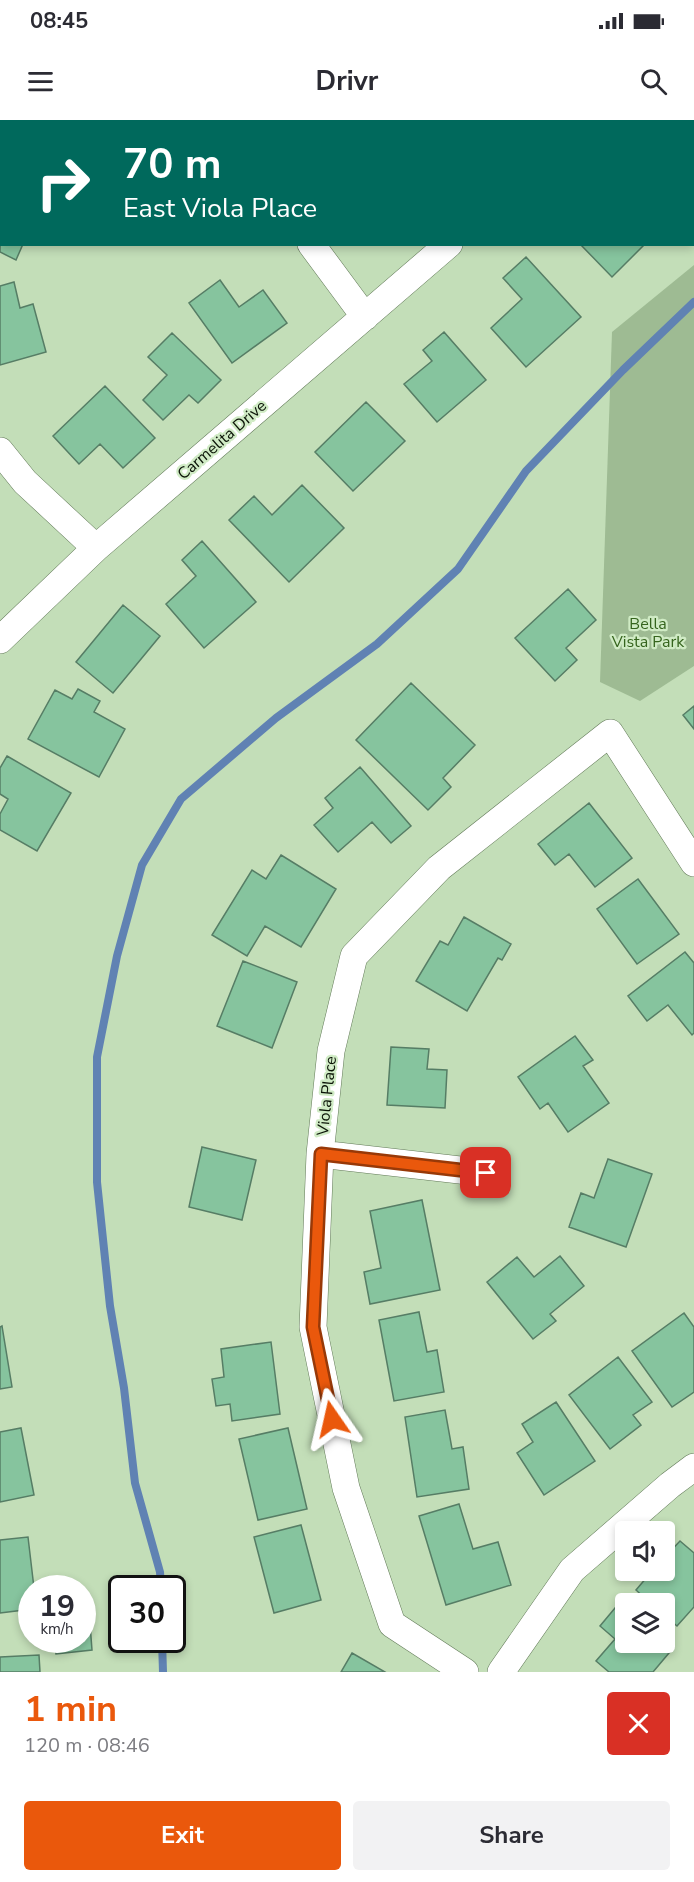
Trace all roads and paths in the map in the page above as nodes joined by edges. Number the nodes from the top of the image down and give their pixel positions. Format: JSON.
{"nodes":[{"id":1,"x":312,"y":246,"type":"edge"},
{"id":2,"x":446,"y":246,"type":"edge"},
{"id":3,"x":365,"y":317,"type":"junction"},
{"id":4,"x":0,"y":451,"type":"edge"},
{"id":5,"x":96,"y":548,"type":"junction"},
{"id":6,"x":0,"y":640,"type":"edge"},
{"id":7,"x":694,"y":863,"type":"edge"},
{"id":8,"x":321,"y":1154,"type":"junction"},
{"id":9,"x":486,"y":1173,"type":"dead end"},
{"id":10,"x":694,"y":1467,"type":"edge"},
{"id":11,"x":465,"y":1672,"type":"edge"},
{"id":12,"x":501,"y":1672,"type":"edge"}],
"edges":[{"from":1,"to":3,"type":"street"},
{"from":2,"to":3,"type":"street","name":"Carmelita Drive"},
{"from":3,"to":5,"type":"street","name":"Carmelita Drive"},
{"from":4,"to":5,"type":"street"},
{"from":5,"to":6,"type":"street","name":"Carmelita Drive"},
{"from":7,"to":8,"type":"street","name":"Viola Place"},
{"from":8,"to":9,"type":"street"},
{"from":8,"to":11,"type":"street","name":"Viola Place"},
{"from":10,"to":12,"type":"street"}]}
